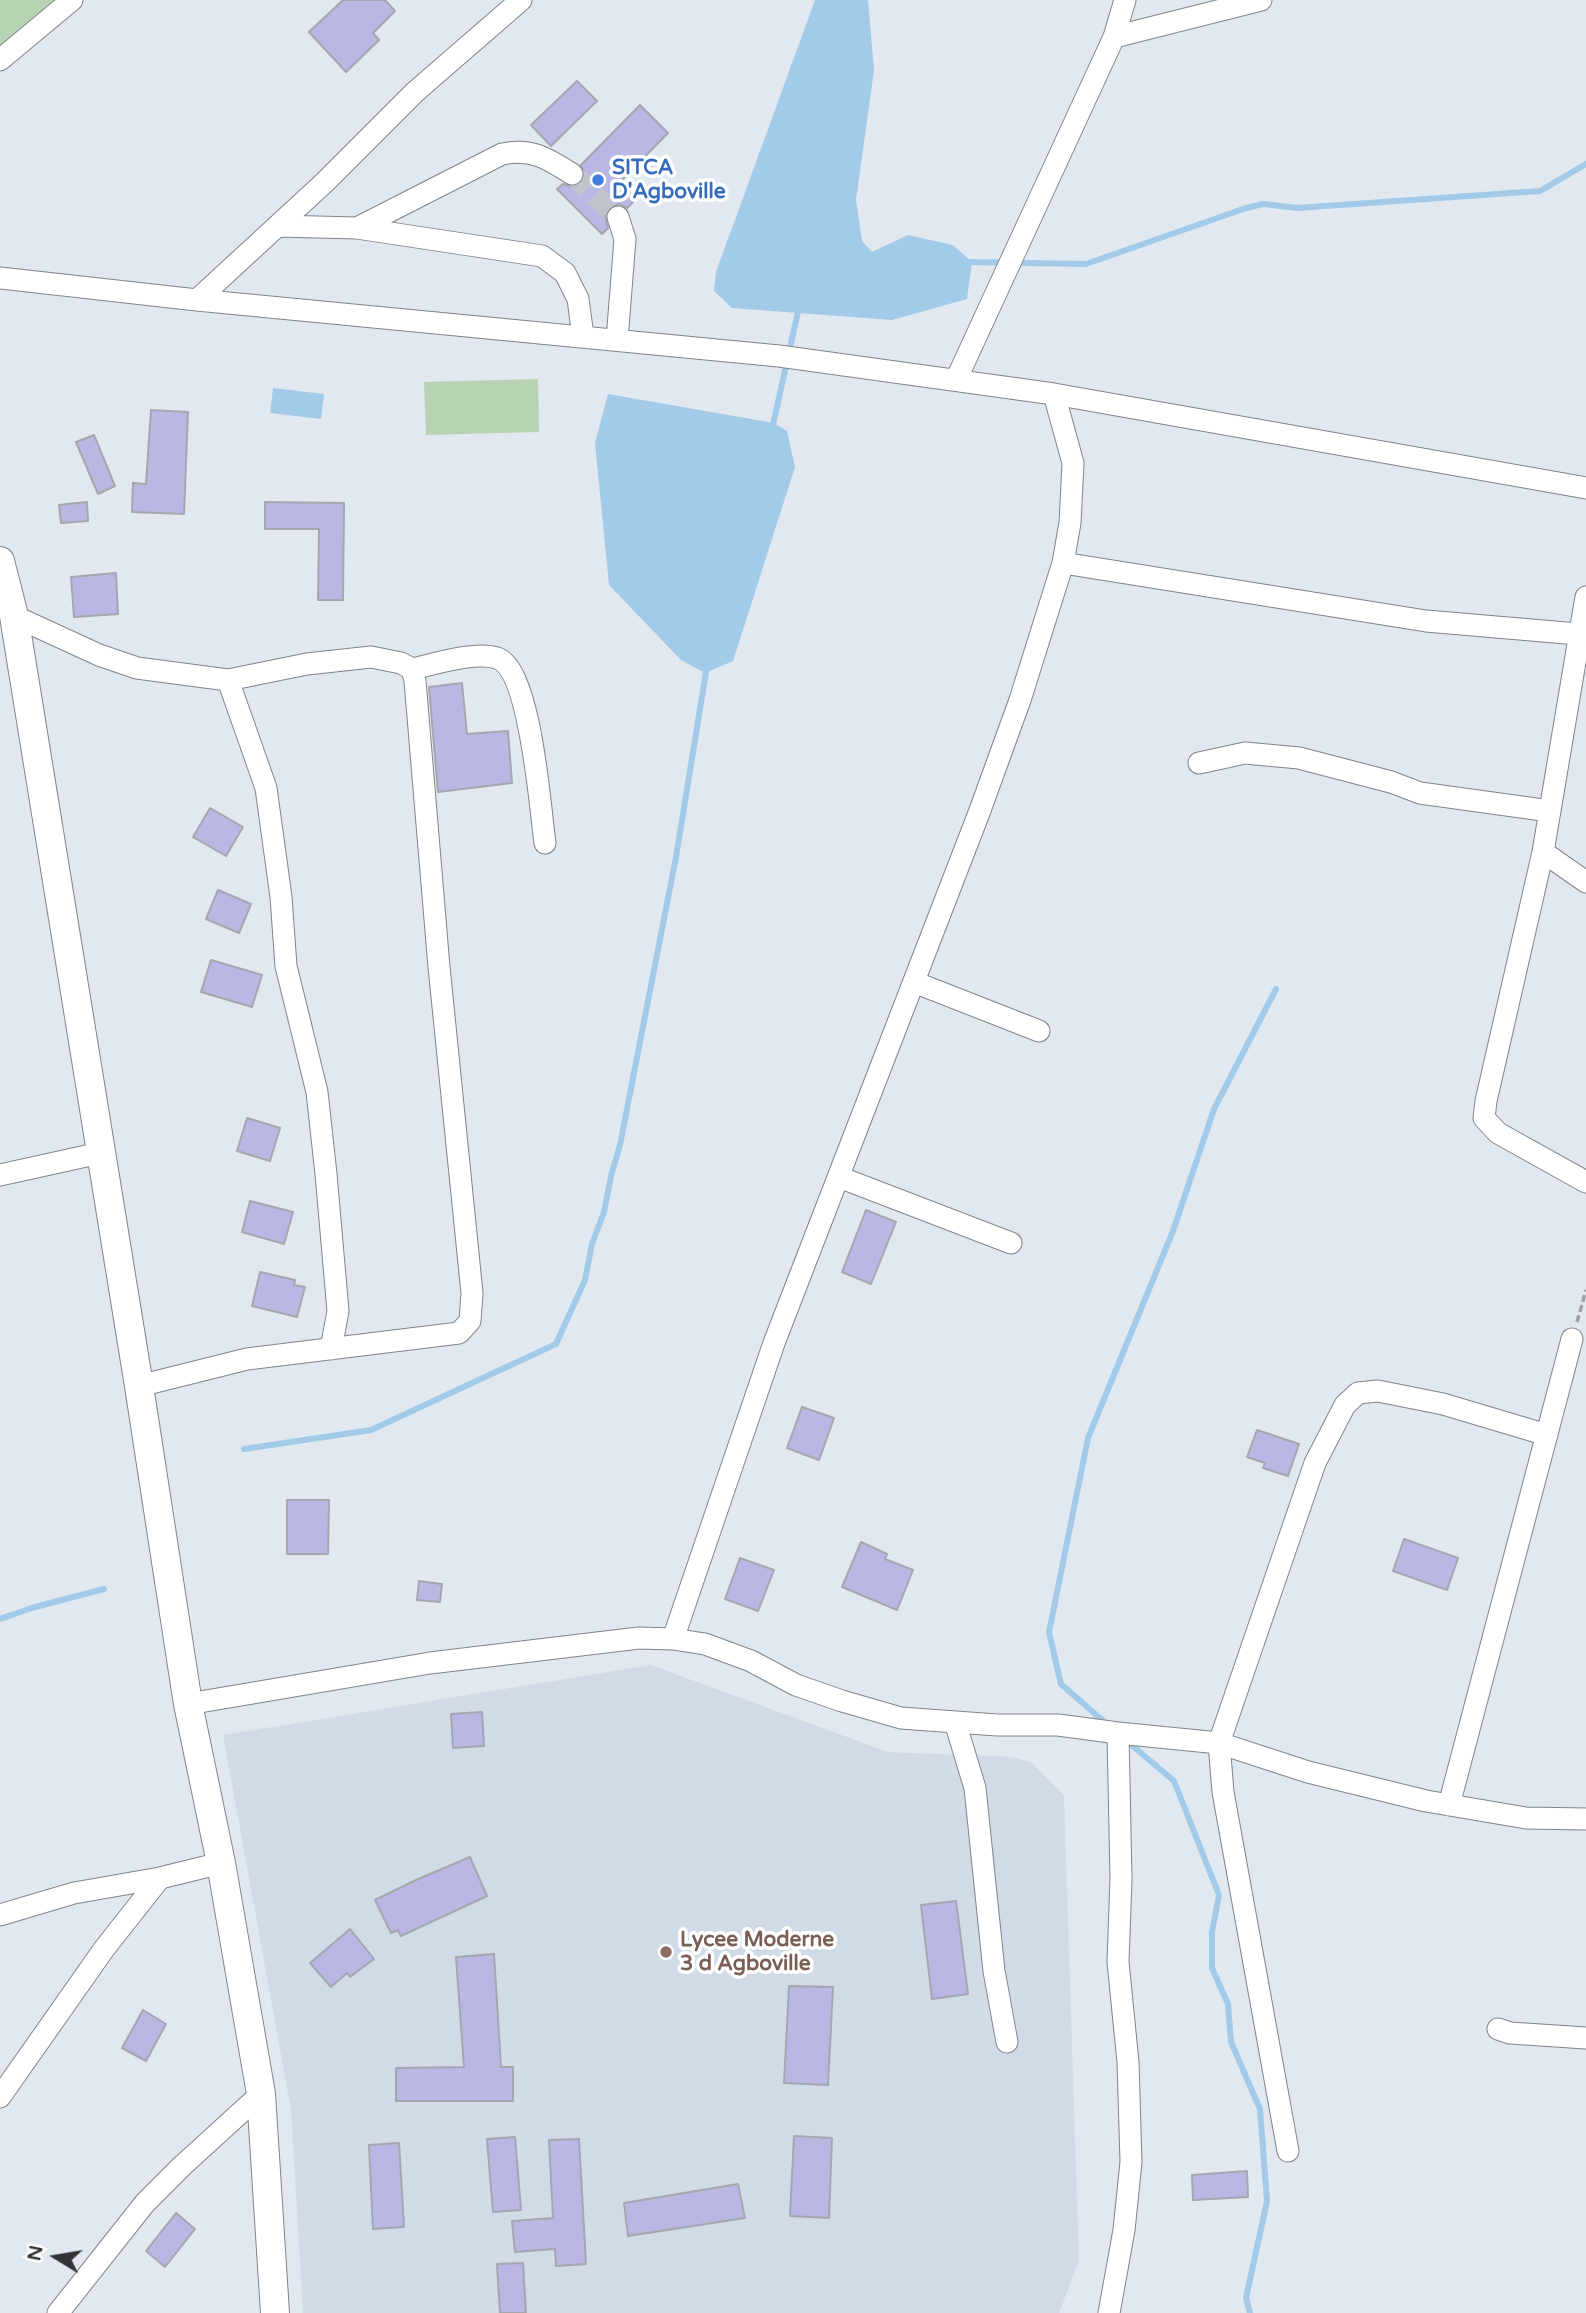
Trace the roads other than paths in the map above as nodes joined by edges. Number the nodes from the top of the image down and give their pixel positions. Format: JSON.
{"nodes":[{"id":1,"x":72,"y":0,"type":"edge"},
{"id":2,"x":521,"y":0,"type":"edge"},
{"id":3,"x":1125,"y":0,"type":"edge"},
{"id":4,"x":1261,"y":0,"type":"edge"},
{"id":5,"x":1114,"y":37,"type":"junction"},
{"id":6,"x":0,"y":60,"type":"edge"},
{"id":7,"x":572,"y":174,"type":"tunnel mouth"},
{"id":8,"x":618,"y":217,"type":"tunnel mouth"},
{"id":9,"x":277,"y":226,"type":"junction"},
{"id":10,"x":357,"y":228,"type":"junction"},
{"id":11,"x":0,"y":278,"type":"edge"},
{"id":12,"x":197,"y":300,"type":"junction"},
{"id":13,"x":583,"y":336,"type":"junction"},
{"id":14,"x":617,"y":340,"type":"junction"},
{"id":15,"x":956,"y":380,"type":"junction"},
{"id":16,"x":1054,"y":394,"type":"junction"},
{"id":17,"x":1586,"y":488,"type":"edge"},
{"id":18,"x":0,"y":561,"type":"edge"},
{"id":19,"x":1063,"y":563,"type":"junction"},
{"id":20,"x":1586,"y":597,"type":"edge"},
{"id":21,"x":14,"y":616,"type":"junction"},
{"id":22,"x":1578,"y":634,"type":"junction"},
{"id":23,"x":412,"y":669,"type":"junction"},
{"id":24,"x":229,"y":680,"type":"junction"},
{"id":25,"x":1199,"y":763,"type":"dead end"},
{"id":26,"x":1550,"y":811,"type":"junction"},
{"id":27,"x":545,"y":843,"type":"dead end"},
{"id":28,"x":1543,"y":852,"type":"junction"},
{"id":29,"x":1586,"y":882,"type":"edge"},
{"id":30,"x":914,"y":982,"type":"junction"},
{"id":31,"x":1039,"y":1031,"type":"dead end"},
{"id":32,"x":100,"y":1153,"type":"junction"},
{"id":33,"x":0,"y":1175,"type":"edge"},
{"id":34,"x":839,"y":1177,"type":"junction"},
{"id":35,"x":1586,"y":1182,"type":"edge"},
{"id":36,"x":1011,"y":1243,"type":"dead end"},
{"id":37,"x":1572,"y":1339,"type":"road end"},
{"id":38,"x":331,"y":1349,"type":"junction"},
{"id":39,"x":139,"y":1386,"type":"junction"},
{"id":40,"x":1547,"y":1435,"type":"junction"},
{"id":41,"x":673,"y":1639,"type":"junction"},
{"id":42,"x":188,"y":1704,"type":"junction"},
{"id":43,"x":956,"y":1722,"type":"junction"},
{"id":44,"x":1118,"y":1733,"type":"junction"},
{"id":45,"x":1219,"y":1743,"type":"junction"},
{"id":46,"x":1449,"y":1805,"type":"junction"},
{"id":47,"x":1586,"y":1819,"type":"edge"},
{"id":48,"x":221,"y":1863,"type":"junction"},
{"id":49,"x":160,"y":1878,"type":"junction"},
{"id":50,"x":0,"y":1915,"type":"edge"},
{"id":51,"x":1498,"y":2029,"type":"dead end"},
{"id":52,"x":1586,"y":2038,"type":"edge"},
{"id":53,"x":1007,"y":2042,"type":"dead end"},
{"id":54,"x":261,"y":2094,"type":"junction"},
{"id":55,"x":0,"y":2097,"type":"edge"},
{"id":56,"x":1288,"y":2151,"type":"dead end"},
{"id":57,"x":58,"y":2313,"type":"edge"},
{"id":58,"x":275,"y":2313,"type":"edge"},
{"id":59,"x":1109,"y":2313,"type":"edge"}],
"edges":[{"from":1,"to":6,"type":"street"},
{"from":2,"to":9,"type":"street"},
{"from":3,"to":5,"type":"street"},
{"from":4,"to":5,"type":"street"},
{"from":5,"to":15,"type":"street"},
{"from":7,"to":10,"type":"street"},
{"from":8,"to":14,"type":"street"},
{"from":9,"to":10,"type":"street"},
{"from":9,"to":12,"type":"street"},
{"from":10,"to":13,"type":"street"},
{"from":11,"to":12,"type":"street"},
{"from":12,"to":13,"type":"street"},
{"from":13,"to":14,"type":"street"},
{"from":14,"to":15,"type":"street"},
{"from":15,"to":16,"type":"street"},
{"from":16,"to":17,"type":"street"},
{"from":16,"to":19,"type":"street"},
{"from":18,"to":21,"type":"main road"},
{"from":19,"to":22,"type":"street"},
{"from":19,"to":30,"type":"street"},
{"from":20,"to":22,"type":"street"},
{"from":21,"to":24,"type":"street"},
{"from":21,"to":32,"type":"main road"},
{"from":22,"to":26,"type":"street"},
{"from":23,"to":24,"type":"street"},
{"from":23,"to":27,"type":"street"},
{"from":23,"to":38,"type":"street"},
{"from":24,"to":38,"type":"street"},
{"from":25,"to":26,"type":"street"},
{"from":26,"to":28,"type":"street"},
{"from":28,"to":29,"type":"street"},
{"from":28,"to":35,"type":"street"},
{"from":30,"to":31,"type":"street"},
{"from":30,"to":34,"type":"street"},
{"from":32,"to":33,"type":"street"},
{"from":32,"to":39,"type":"main road"},
{"from":34,"to":36,"type":"street"},
{"from":34,"to":41,"type":"street"},
{"from":37,"to":40,"type":"street"},
{"from":38,"to":39,"type":"street"},
{"from":39,"to":42,"type":"main road"},
{"from":40,"to":45,"type":"street"},
{"from":40,"to":46,"type":"street"},
{"from":41,"to":42,"type":"street"},
{"from":41,"to":43,"type":"street"},
{"from":42,"to":48,"type":"main road"},
{"from":43,"to":44,"type":"street"},
{"from":43,"to":53,"type":"street"},
{"from":44,"to":45,"type":"street"},
{"from":44,"to":59,"type":"street"},
{"from":45,"to":46,"type":"street"},
{"from":45,"to":56,"type":"street"},
{"from":46,"to":47,"type":"street"},
{"from":48,"to":49,"type":"street"},
{"from":48,"to":54,"type":"main road"},
{"from":49,"to":50,"type":"street"},
{"from":49,"to":55,"type":"street"},
{"from":51,"to":52,"type":"street"},
{"from":54,"to":57,"type":"street"},
{"from":54,"to":58,"type":"main road"}]}
